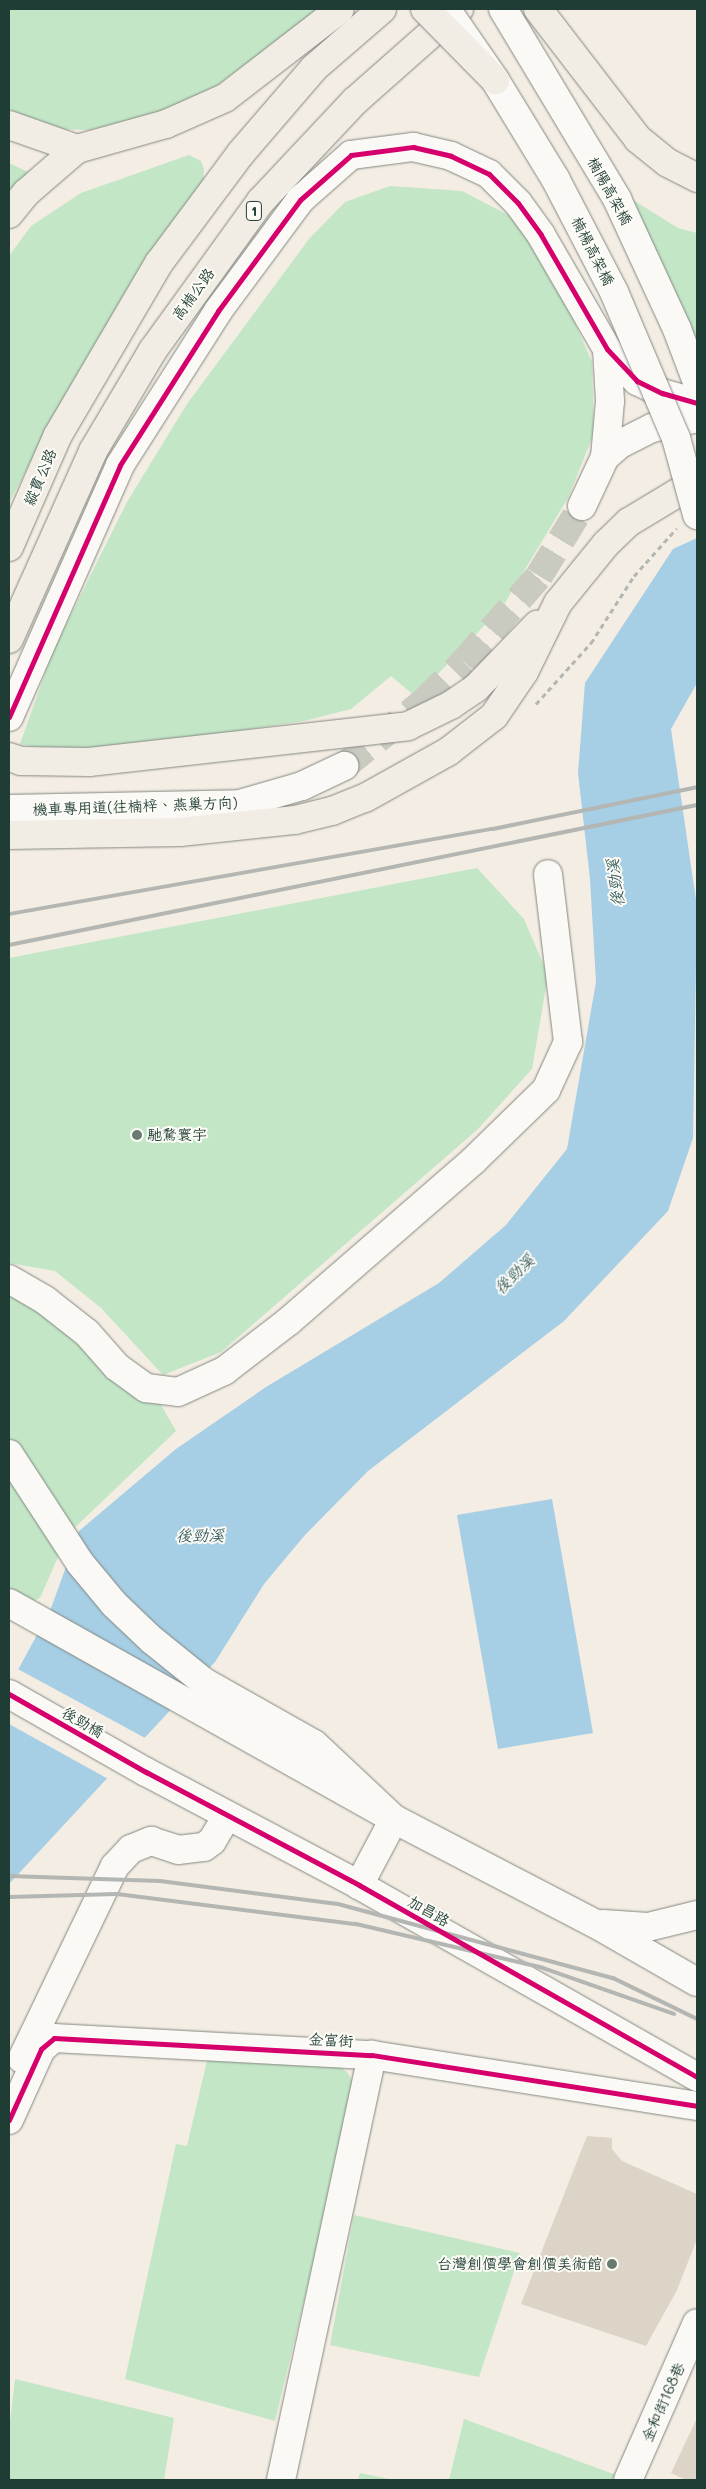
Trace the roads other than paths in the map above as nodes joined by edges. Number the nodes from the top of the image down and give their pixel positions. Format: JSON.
{"nodes":[{"id":1,"x":340,"y":9,"type":"edge"},
{"id":2,"x":382,"y":9,"type":"edge"},
{"id":3,"x":424,"y":9,"type":"edge"},
{"id":4,"x":446,"y":9,"type":"edge"},
{"id":5,"x":460,"y":9,"type":"edge"},
{"id":6,"x":502,"y":9,"type":"edge"},
{"id":7,"x":538,"y":9,"type":"edge"},
{"id":8,"x":495,"y":80,"type":"junction"},
{"id":9,"x":9,"y":125,"type":"edge"},
{"id":10,"x":77,"y":149,"type":"junction"},
{"id":11,"x":697,"y":178,"type":"edge"},
{"id":12,"x":9,"y":214,"type":"edge"},
{"id":13,"x":607,"y":349,"type":"junction"},
{"id":14,"x":697,"y":382,"type":"edge"},
{"id":15,"x":697,"y":403,"type":"edge"},
{"id":16,"x":697,"y":419,"type":"edge"},
{"id":17,"x":605,"y":457,"type":"junction"},
{"id":18,"x":697,"y":481,"type":"edge"},
{"id":19,"x":582,"y":506,"type":"tunnel mouth"},
{"id":20,"x":697,"y":515,"type":"edge"},
{"id":21,"x":9,"y":547,"type":"edge"},
{"id":22,"x":558,"y":603,"type":"junction"},
{"id":23,"x":9,"y":639,"type":"edge"},
{"id":24,"x":9,"y":717,"type":"edge"},
{"id":25,"x":9,"y":757,"type":"edge"},
{"id":26,"x":344,"y":766,"type":"tunnel mouth"},
{"id":27,"x":9,"y":809,"type":"edge"},
{"id":28,"x":9,"y":835,"type":"edge"},
{"id":29,"x":548,"y":874,"type":"dead end"},
{"id":30,"x":9,"y":1278,"type":"edge"},
{"id":31,"x":9,"y":1454,"type":"edge"},
{"id":32,"x":9,"y":1603,"type":"edge"},
{"id":33,"x":9,"y":1694,"type":"edge"},
{"id":34,"x":146,"y":1772,"type":"joint"},
{"id":35,"x":227,"y":1816,"type":"junction"},
{"id":36,"x":394,"y":1818,"type":"junction"},
{"id":37,"x":359,"y":1885,"type":"junction"},
{"id":38,"x":697,"y":1915,"type":"edge"},
{"id":39,"x":596,"y":1924,"type":"junction"},
{"id":40,"x":697,"y":1982,"type":"edge"},
{"id":41,"x":372,"y":2055,"type":"junction"},
{"id":42,"x":691,"y":2072,"type":"edge"},
{"id":43,"x":9,"y":2087,"type":"edge"},
{"id":44,"x":697,"y":2106,"type":"edge"},
{"id":45,"x":9,"y":2120,"type":"edge"},
{"id":46,"x":697,"y":2323,"type":"edge"},
{"id":47,"x":280,"y":2480,"type":"edge"},
{"id":48,"x":628,"y":2480,"type":"edge"}],
"edges":[{"from":1,"to":10,"type":"main road"},
{"from":2,"to":21,"type":"main road","name":"縱貫公路"},
{"from":3,"to":8,"type":"main road","bridge":true},
{"from":4,"to":8,"type":"street","name":"楠楊高架橋","bridge":true},
{"from":5,"to":23,"type":"main road","name":"高楠公路","number":"1"},
{"from":6,"to":14,"type":"street","name":"楠陽高架橋"},
{"from":7,"to":11,"type":"main road"},
{"from":8,"to":20,"type":"street","name":"楠楊高架橋","bridge":true},
{"from":9,"to":10,"type":"main road"},
{"from":10,"to":12,"type":"main road"},
{"from":13,"to":15,"type":"street"},
{"from":13,"to":17,"type":"street"},
{"from":13,"to":24,"type":"street"},
{"from":16,"to":17,"type":"street"},
{"from":17,"to":19,"type":"street"},
{"from":18,"to":22,"type":"main road"},
{"from":22,"to":25,"type":"main road"},
{"from":22,"to":28,"type":"main road"},
{"from":26,"to":27,"type":"street","name":"機車專用道(往楠梓、燕巢方向)"},
{"from":29,"to":30,"type":"street"},
{"from":31,"to":36,"type":"street"},
{"from":32,"to":36,"type":"street"},
{"from":33,"to":34,"type":"street","name":"後勁橋"},
{"from":34,"to":35,"type":"street","name":"加昌路"},
{"from":35,"to":37,"type":"street","name":"加昌路"},
{"from":35,"to":43,"type":"street"},
{"from":36,"to":37,"type":"street"},
{"from":36,"to":39,"type":"street"},
{"from":37,"to":42,"type":"street","name":"加昌路"},
{"from":38,"to":39,"type":"street"},
{"from":39,"to":40,"type":"street"},
{"from":41,"to":44,"type":"street","name":"金富街"},
{"from":41,"to":45,"type":"street","name":"金富街"},
{"from":41,"to":47,"type":"street"},
{"from":46,"to":48,"type":"street","name":"金和街168巷"}]}
